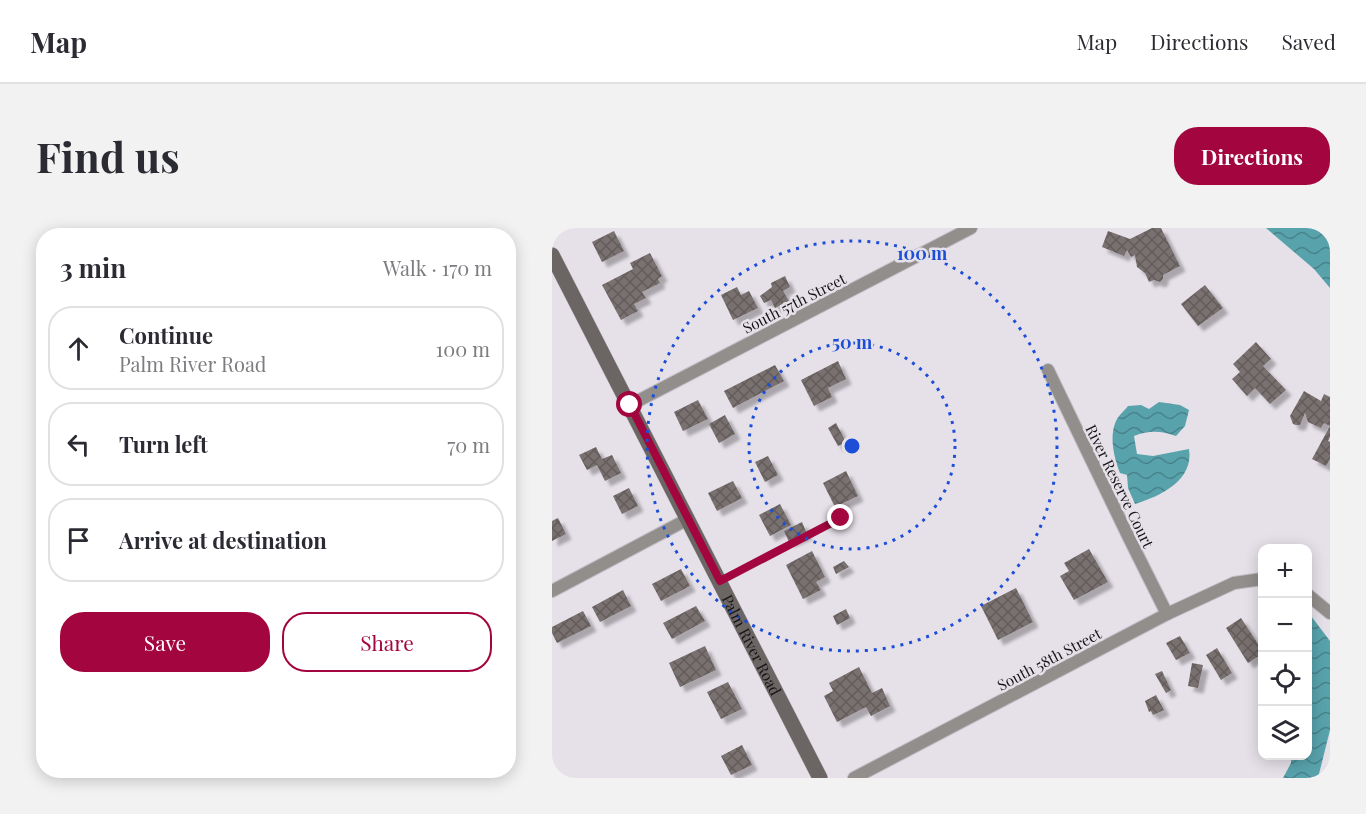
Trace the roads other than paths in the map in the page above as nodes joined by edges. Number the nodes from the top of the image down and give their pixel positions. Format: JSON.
{"nodes":[{"id":1,"x":971,"y":228,"type":"edge"},
{"id":2,"x":552,"y":255,"type":"edge"},
{"id":3,"x":1048,"y":370,"type":"dead end"},
{"id":4,"x":630,"y":405,"type":"junction"},
{"id":5,"x":841,"y":518,"type":"dead end"},
{"id":6,"x":688,"y":519,"type":"junction"},
{"id":7,"x":1258,"y":580,"type":"edge"},
{"id":8,"x":720,"y":581,"type":"junction"},
{"id":9,"x":552,"y":591,"type":"edge"},
{"id":10,"x":1312,"y":598,"type":"edge"},
{"id":11,"x":1330,"y":613,"type":"edge"},
{"id":12,"x":1167,"y":614,"type":"junction"},
{"id":13,"x":820,"y":778,"type":"edge"},
{"id":14,"x":854,"y":778,"type":"edge"}],
"edges":[{"from":1,"to":4,"type":"street","name":"South 57th Street"},
{"from":2,"to":4,"type":"street","name":"Palm River Road"},
{"from":3,"to":12,"type":"street","name":"River Reserve Court"},
{"from":4,"to":6,"type":"street","name":"Palm River Road"},
{"from":5,"to":8,"type":"lane"},
{"from":6,"to":8,"type":"street","name":"Palm River Road"},
{"from":6,"to":9,"type":"street"},
{"from":7,"to":12,"type":"street","name":"South 58th Street"},
{"from":8,"to":13,"type":"street","name":"Palm River Road"},
{"from":10,"to":11,"type":"street"},
{"from":12,"to":14,"type":"street","name":"South 58th Street"}]}
